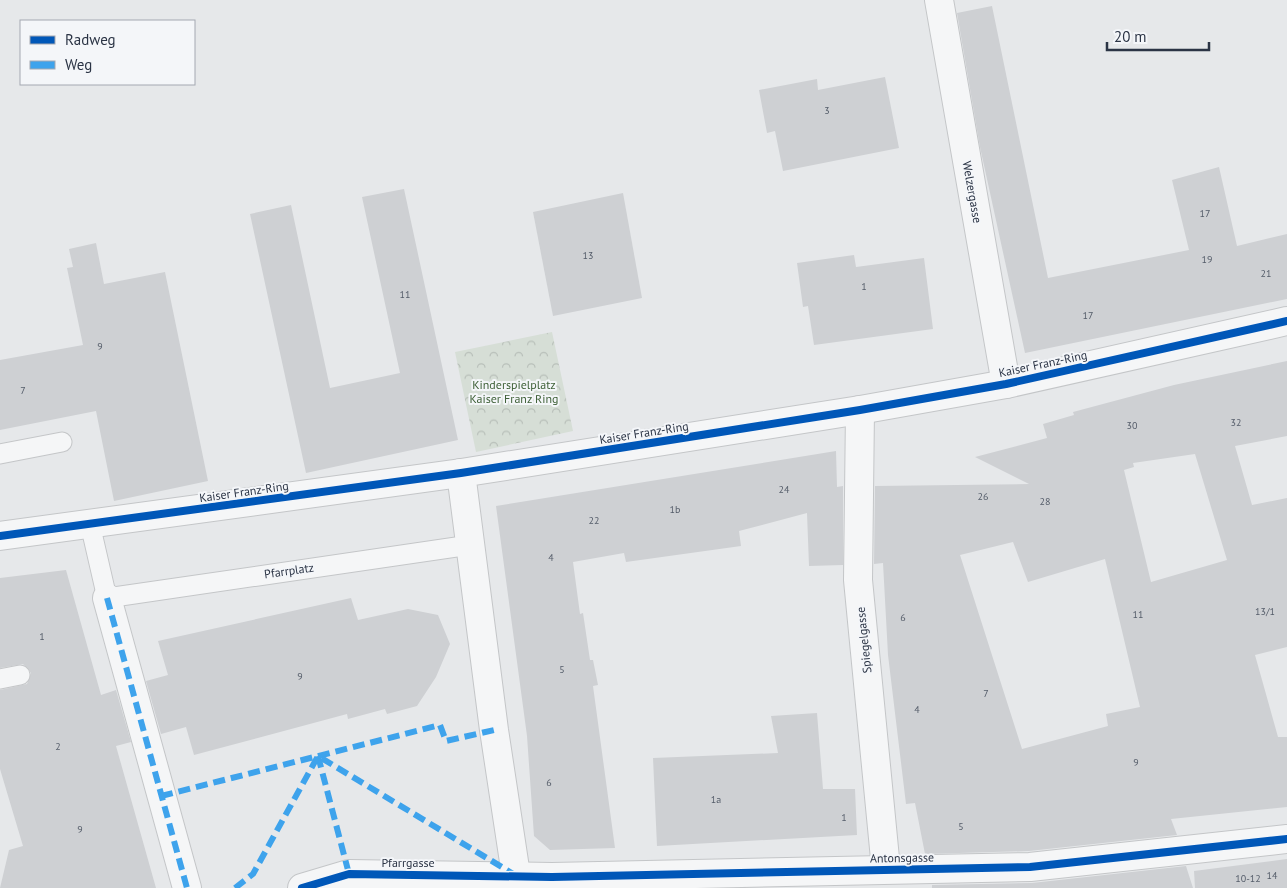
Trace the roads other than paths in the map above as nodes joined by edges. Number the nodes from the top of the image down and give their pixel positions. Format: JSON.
{"nodes":[{"id":1,"x":938,"y":0,"type":"edge"},
{"id":2,"x":1287,"y":321,"type":"edge"},
{"id":3,"x":1006,"y":384,"type":"junction"},
{"id":4,"x":860,"y":410,"type":"junction"},
{"id":5,"x":62,"y":442,"type":"dead end"},
{"id":6,"x":0,"y":454,"type":"edge"},
{"id":7,"x":461,"y":473,"type":"junction"},
{"id":8,"x":90,"y":524,"type":"junction"},
{"id":9,"x":0,"y":536,"type":"edge"},
{"id":10,"x":470,"y":545,"type":"junction"},
{"id":11,"x":107,"y":598,"type":"junction"},
{"id":12,"x":20,"y":675,"type":"dead end"},
{"id":13,"x":0,"y":679,"type":"edge"},
{"id":14,"x":1287,"y":839,"type":"edge"},
{"id":15,"x":886,"y":869,"type":"junction"},
{"id":16,"x":517,"y":882,"type":"edge"},
{"id":17,"x":187,"y":888,"type":"edge"},
{"id":18,"x":302,"y":888,"type":"edge"}],
"edges":[{"from":1,"to":3,"type":"street","name":"Welzergasse"},
{"from":2,"to":3,"type":"street","name":"Kaiser Franz-Ring"},
{"from":3,"to":4,"type":"street","name":"Kaiser Franz-Ring"},
{"from":4,"to":7,"type":"street","name":"Kaiser Franz-Ring"},
{"from":4,"to":15,"type":"street","name":"Spiegelgasse"},
{"from":5,"to":6,"type":"lane"},
{"from":7,"to":8,"type":"street","name":"Kaiser Franz-Ring"},
{"from":7,"to":10,"type":"street"},
{"from":8,"to":9,"type":"street","name":"Kaiser Franz-Ring"},
{"from":8,"to":11,"type":"lane"},
{"from":10,"to":11,"type":"lane","name":"Pfarrplatz"},
{"from":10,"to":16,"type":"street"},
{"from":11,"to":17,"type":"street"},
{"from":12,"to":13,"type":"lane"},
{"from":14,"to":15,"type":"street","name":"Antonsgasse"},
{"from":15,"to":16,"type":"street","name":"Antonsgasse"},
{"from":16,"to":18,"type":"street","name":"Pfarrgasse"}]}
